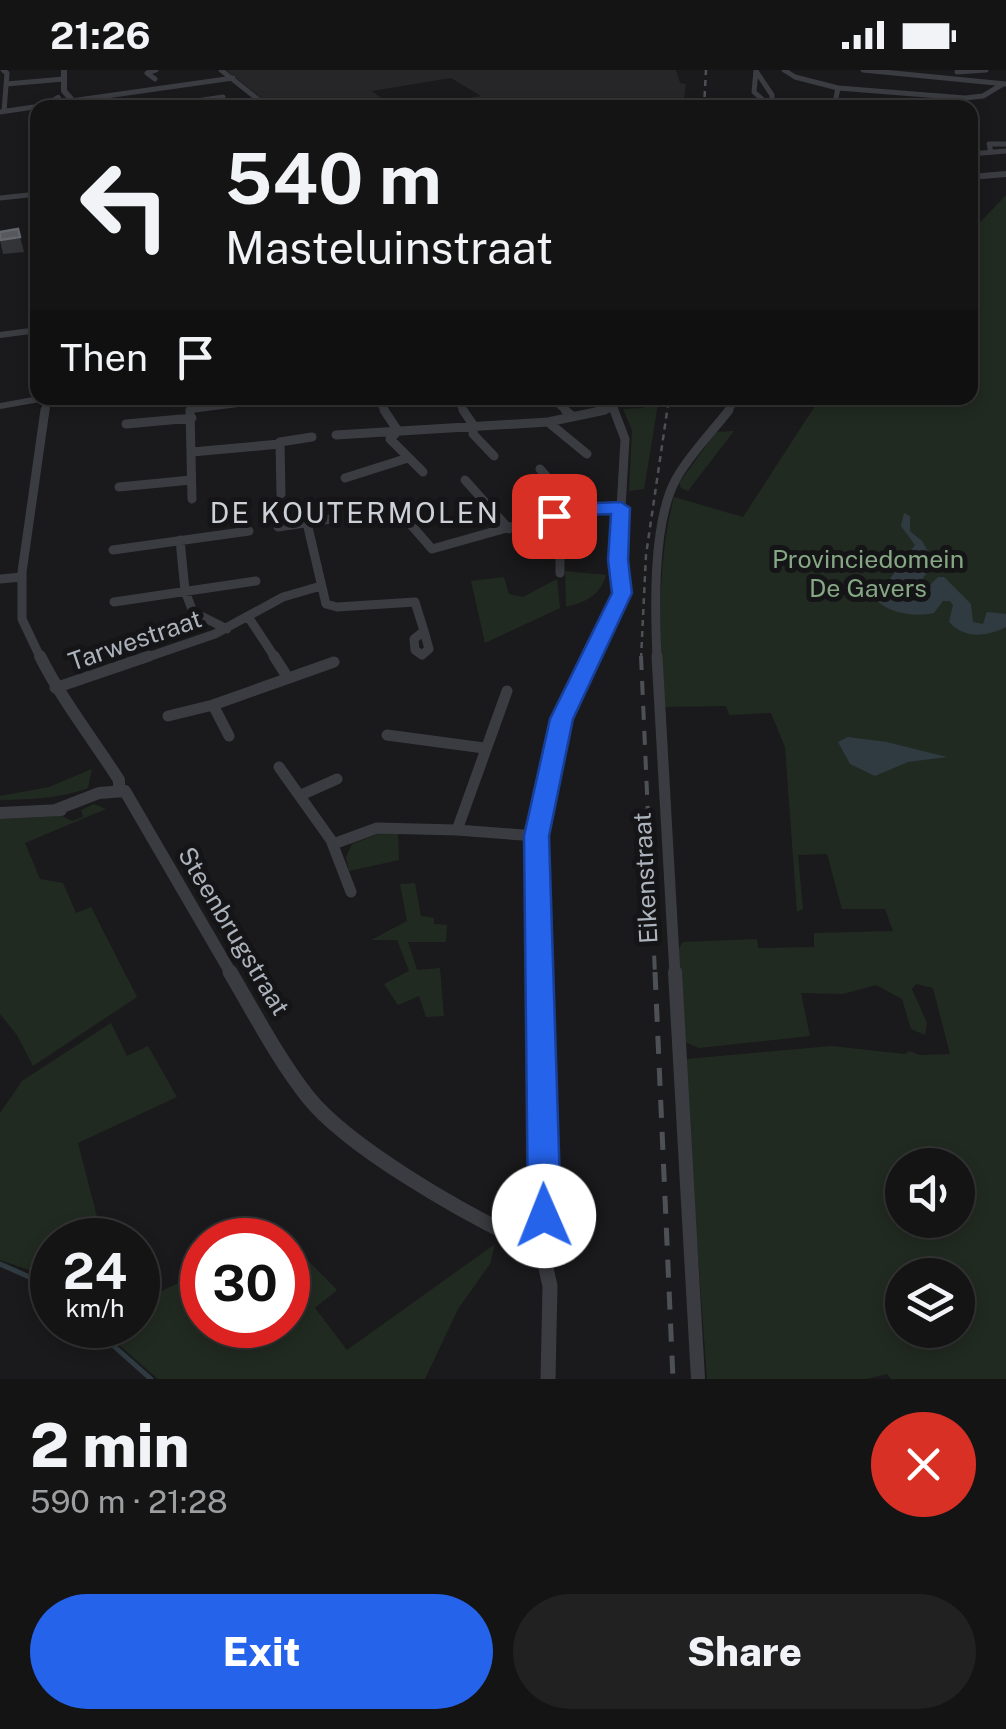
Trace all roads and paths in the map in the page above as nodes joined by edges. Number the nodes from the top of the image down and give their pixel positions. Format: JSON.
{"nodes":[{"id":1,"x":64,"y":70,"type":"edge"},
{"id":2,"x":154,"y":70,"type":"edge"},
{"id":3,"x":221,"y":70,"type":"edge"},
{"id":4,"x":784,"y":70,"type":"edge"},
{"id":5,"x":862,"y":70,"type":"edge"},
{"id":6,"x":872,"y":70,"type":"edge"},
{"id":7,"x":986,"y":70,"type":"edge"},
{"id":8,"x":756,"y":71,"type":"edge"},
{"id":9,"x":3,"y":72,"type":"edge"},
{"id":10,"x":938,"y":75,"type":"junction"},
{"id":11,"x":232,"y":78,"type":"junction"},
{"id":12,"x":64,"y":79,"type":"junction"},
{"id":13,"x":154,"y":79,"type":"dead end"},
{"id":14,"x":6,"y":84,"type":"junction"},
{"id":15,"x":1004,"y":84,"type":"edge"},
{"id":16,"x":838,"y":88,"type":"junction"},
{"id":17,"x":135,"y":92,"type":"junction"},
{"id":18,"x":3,"y":95,"type":"edge"},
{"id":19,"x":918,"y":95,"type":"junction"},
{"id":20,"x":222,"y":97,"type":"dead end"},
{"id":21,"x":63,"y":100,"type":"edge"},
{"id":22,"x":71,"y":100,"type":"edge"},
{"id":23,"x":142,"y":100,"type":"edge"},
{"id":24,"x":203,"y":100,"type":"edge"},
{"id":25,"x":259,"y":100,"type":"edge"},
{"id":26,"x":763,"y":100,"type":"edge"},
{"id":27,"x":772,"y":100,"type":"edge"},
{"id":28,"x":836,"y":100,"type":"edge"},
{"id":29,"x":918,"y":100,"type":"edge"},
{"id":30,"x":30,"y":107,"type":"edge"},
{"id":31,"x":2,"y":111,"type":"edge"},
{"id":32,"x":1006,"y":147,"type":"edge"},
{"id":33,"x":978,"y":153,"type":"edge"},
{"id":34,"x":1006,"y":174,"type":"edge"},
{"id":35,"x":978,"y":176,"type":"edge"},
{"id":36,"x":30,"y":195,"type":"edge"},
{"id":37,"x":0,"y":198,"type":"edge"},
{"id":38,"x":30,"y":331,"type":"edge"},
{"id":39,"x":0,"y":335,"type":"edge"},
{"id":40,"x":30,"y":401,"type":"edge"},
{"id":41,"x":45,"y":405,"type":"edge"},
{"id":42,"x":191,"y":405,"type":"edge"},
{"id":43,"x":242,"y":405,"type":"edge"},
{"id":44,"x":381,"y":405,"type":"edge"},
{"id":45,"x":460,"y":405,"type":"edge"},
{"id":46,"x":559,"y":405,"type":"edge"},
{"id":47,"x":612,"y":405,"type":"edge"},
{"id":48,"x":733,"y":405,"type":"edge"},
{"id":49,"x":0,"y":406,"type":"edge"},
{"id":50,"x":614,"y":408,"type":"junction"},
{"id":51,"x":192,"y":414,"type":"junction"},
{"id":52,"x":572,"y":416,"type":"junction"},
{"id":53,"x":548,"y":422,"type":"junction"},
{"id":54,"x":126,"y":424,"type":"dead end"},
{"id":55,"x":474,"y":426,"type":"junction"},
{"id":56,"x":398,"y":432,"type":"junction"},
{"id":57,"x":336,"y":435,"type":"dead end"},
{"id":58,"x":312,"y":436,"type":"dead end"},
{"id":59,"x":280,"y":444,"type":"junction"},
{"id":60,"x":192,"y":452,"type":"junction"},
{"id":61,"x":587,"y":454,"type":"dead end"},
{"id":62,"x":494,"y":456,"type":"dead end"},
{"id":63,"x":408,"y":458,"type":"junction"},
{"id":64,"x":540,"y":469,"type":"dead end"},
{"id":65,"x":423,"y":472,"type":"dead end"},
{"id":66,"x":345,"y":478,"type":"dead end"},
{"id":67,"x":191,"y":480,"type":"junction"},
{"id":68,"x":465,"y":480,"type":"dead end"},
{"id":69,"x":119,"y":487,"type":"dead end"},
{"id":70,"x":280,"y":494,"type":"dead end"},
{"id":71,"x":192,"y":499,"type":"dead end"},
{"id":72,"x":392,"y":503,"type":"dead end"},
{"id":73,"x":621,"y":508,"type":"junction"},
{"id":74,"x":574,"y":509,"type":"junction"},
{"id":75,"x":331,"y":519,"type":"dead end"},
{"id":76,"x":543,"y":519,"type":"junction"},
{"id":77,"x":306,"y":523,"type":"junction"},
{"id":78,"x":278,"y":527,"type":"dead end"},
{"id":79,"x":509,"y":529,"type":"junction"},
{"id":80,"x":250,"y":531,"type":"dead end"},
{"id":81,"x":180,"y":540,"type":"junction"},
{"id":82,"x":113,"y":550,"type":"dead end"},
{"id":83,"x":560,"y":573,"type":"dead end"},
{"id":84,"x":22,"y":576,"type":"junction"},
{"id":85,"x":0,"y":578,"type":"edge"},
{"id":86,"x":256,"y":582,"type":"dead end"},
{"id":87,"x":321,"y":586,"type":"junction"},
{"id":88,"x":185,"y":592,"type":"junction"},
{"id":89,"x":114,"y":602,"type":"dead end"},
{"id":90,"x":249,"y":618,"type":"junction"},
{"id":91,"x":227,"y":628,"type":"junction"},
{"id":92,"x":426,"y":629,"type":"dead end"},
{"id":93,"x":334,"y":662,"type":"dead end"},
{"id":94,"x":288,"y":678,"type":"junction"},
{"id":95,"x":55,"y":688,"type":"junction"},
{"id":96,"x":506,"y":691,"type":"dead end"},
{"id":97,"x":213,"y":705,"type":"junction"},
{"id":98,"x":168,"y":716,"type":"dead end"},
{"id":99,"x":387,"y":735,"type":"dead end"},
{"id":100,"x":229,"y":736,"type":"dead end"},
{"id":101,"x":484,"y":748,"type":"junction"},
{"id":102,"x":279,"y":767,"type":"dead end"},
{"id":103,"x":337,"y":779,"type":"dead end"},
{"id":104,"x":117,"y":794,"type":"junction"},
{"id":105,"x":301,"y":795,"type":"junction"},
{"id":106,"x":0,"y":813,"type":"edge"},
{"id":107,"x":457,"y":830,"type":"junction"},
{"id":108,"x":536,"y":836,"type":"junction"},
{"id":109,"x":336,"y":843,"type":"junction"},
{"id":110,"x":352,"y":892,"type":"dead end"},
{"id":111,"x":538,"y":1233,"type":"junction"},
{"id":112,"x":548,"y":1379,"type":"edge"},
{"id":113,"x":698,"y":1379,"type":"edge"}],
"edges":[{"from":1,"to":12,"type":"street"},
{"from":2,"to":13,"type":"street"},
{"from":3,"to":11,"type":"street"},
{"from":4,"to":16,"type":"street"},
{"from":5,"to":6,"type":"street"},
{"from":6,"to":10,"type":"street"},
{"from":7,"to":10,"type":"street"},
{"from":8,"to":26,"type":"street"},
{"from":8,"to":27,"type":"street"},
{"from":9,"to":14,"type":"street"},
{"from":10,"to":15,"type":"street"},
{"from":11,"to":17,"type":"street"},
{"from":11,"to":25,"type":"street"},
{"from":12,"to":14,"type":"street"},
{"from":12,"to":21,"type":"street"},
{"from":14,"to":18,"type":"street"},
{"from":15,"to":19,"type":"street"},
{"from":16,"to":19,"type":"street"},
{"from":16,"to":28,"type":"street"},
{"from":17,"to":22,"type":"street"},
{"from":17,"to":23,"type":"street"},
{"from":18,"to":31,"type":"street"},
{"from":19,"to":29,"type":"street"},
{"from":20,"to":24,"type":"street"},
{"from":30,"to":31,"type":"street"},
{"from":32,"to":33,"type":"street"},
{"from":34,"to":35,"type":"street"},
{"from":36,"to":37,"type":"street"},
{"from":38,"to":39,"type":"street"},
{"from":40,"to":49,"type":"street"},
{"from":41,"to":84,"type":"street"},
{"from":42,"to":51,"type":"street"},
{"from":43,"to":51,"type":"street"},
{"from":44,"to":56,"type":"street"},
{"from":45,"to":55,"type":"street"},
{"from":46,"to":52,"type":"street"},
{"from":47,"to":50,"type":"street"},
{"from":48,"to":113,"type":"street","name":"Eikenstraat"},
{"from":50,"to":52,"type":"street"},
{"from":50,"to":73,"type":"street"},
{"from":51,"to":54,"type":"street"},
{"from":51,"to":60,"type":"street"},
{"from":52,"to":53,"type":"street"},
{"from":53,"to":55,"type":"street"},
{"from":53,"to":61,"type":"street"},
{"from":55,"to":56,"type":"street"},
{"from":55,"to":62,"type":"street"},
{"from":56,"to":57,"type":"street"},
{"from":56,"to":63,"type":"street"},
{"from":58,"to":59,"type":"street"},
{"from":59,"to":60,"type":"street"},
{"from":59,"to":70,"type":"street"},
{"from":60,"to":67,"type":"street"},
{"from":63,"to":65,"type":"street"},
{"from":63,"to":66,"type":"street"},
{"from":64,"to":74,"type":"street"},
{"from":67,"to":69,"type":"street"},
{"from":67,"to":71,"type":"street"},
{"from":68,"to":79,"type":"street"},
{"from":72,"to":79,"type":"street"},
{"from":73,"to":74,"type":"street"},
{"from":73,"to":108,"type":"street"},
{"from":74,"to":76,"type":"street"},
{"from":75,"to":77,"type":"street"},
{"from":76,"to":79,"type":"street"},
{"from":76,"to":83,"type":"street"},
{"from":77,"to":78,"type":"street"},
{"from":77,"to":87,"type":"street"},
{"from":80,"to":81,"type":"street"},
{"from":81,"to":82,"type":"street"},
{"from":81,"to":88,"type":"street","name":"Tarwestraat"},
{"from":84,"to":85,"type":"street"},
{"from":84,"to":95,"type":"street"},
{"from":86,"to":88,"type":"street","name":"Tarwestraat"},
{"from":87,"to":90,"type":"street","name":"Tarwestraat"},
{"from":87,"to":92,"type":"street"},
{"from":88,"to":89,"type":"street","name":"Tarwestraat"},
{"from":88,"to":91,"type":"street","name":"Tarwestraat"},
{"from":90,"to":91,"type":"street","name":"Tarwestraat"},
{"from":90,"to":94,"type":"street"},
{"from":91,"to":95,"type":"street","name":"Tarwestraat"},
{"from":93,"to":94,"type":"street"},
{"from":94,"to":97,"type":"street"},
{"from":95,"to":104,"type":"street"},
{"from":96,"to":101,"type":"street"},
{"from":97,"to":98,"type":"street"},
{"from":97,"to":100,"type":"street"},
{"from":99,"to":101,"type":"street"},
{"from":101,"to":107,"type":"street"},
{"from":102,"to":105,"type":"street"},
{"from":103,"to":105,"type":"street"},
{"from":104,"to":106,"type":"street"},
{"from":104,"to":111,"type":"street","name":"Steenbrugstraat"},
{"from":105,"to":109,"type":"street"},
{"from":107,"to":108,"type":"street"},
{"from":107,"to":109,"type":"street"},
{"from":108,"to":111,"type":"street"},
{"from":109,"to":110,"type":"street"},
{"from":111,"to":112,"type":"street"}]}
